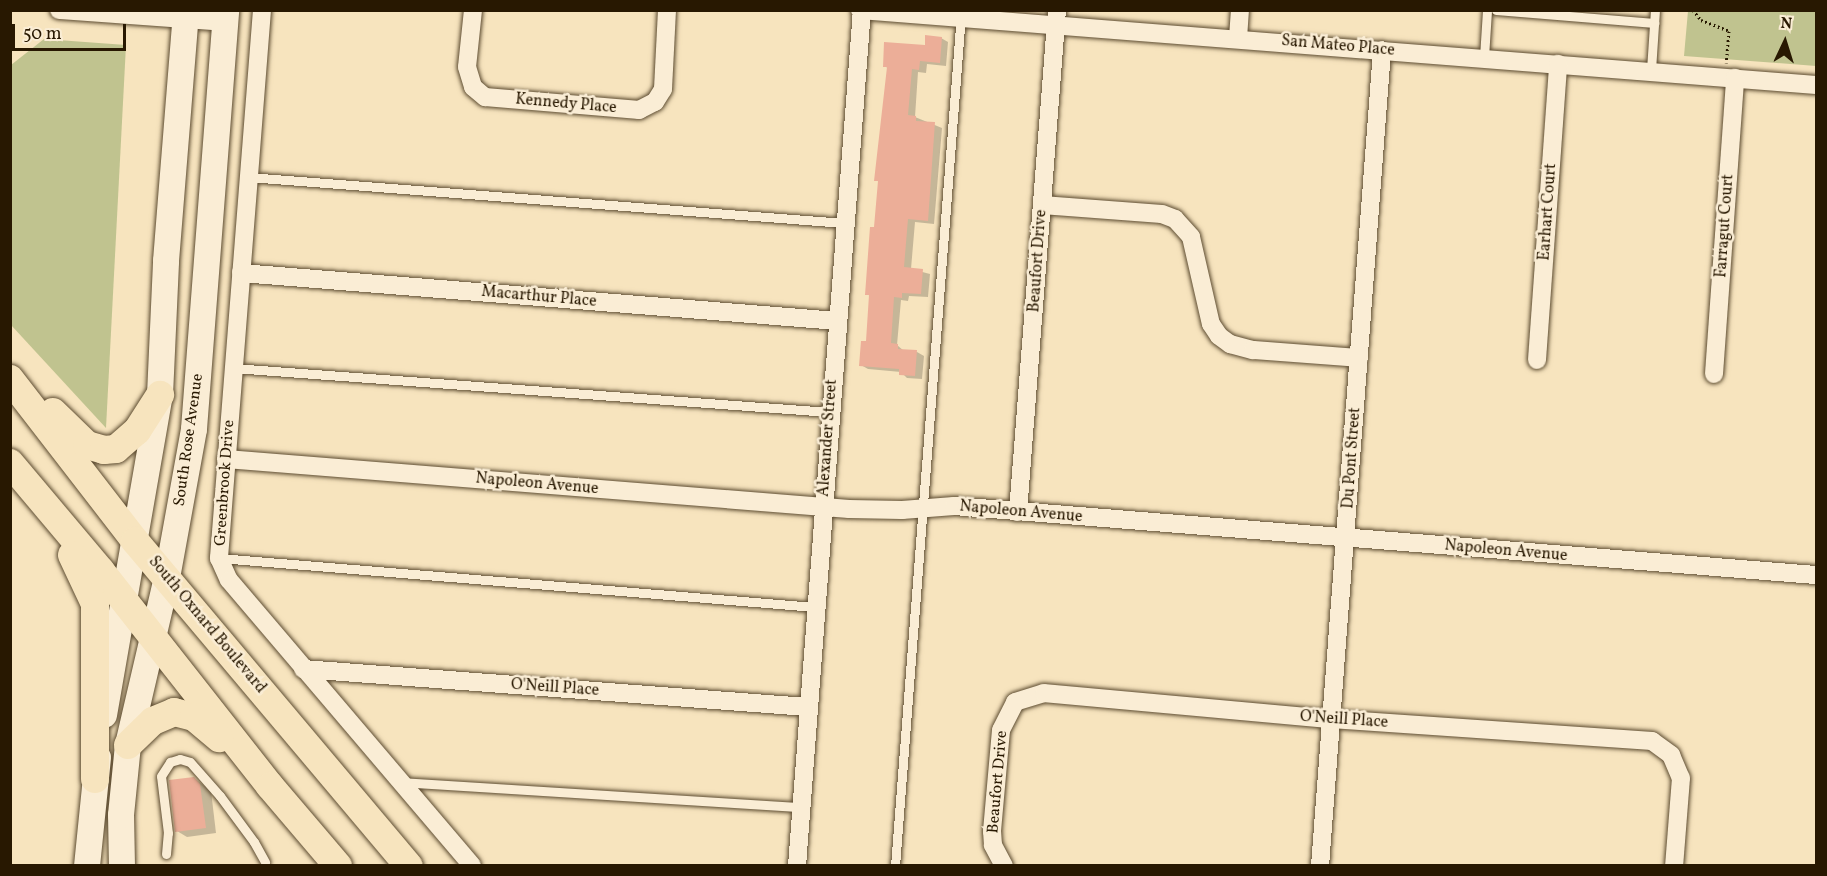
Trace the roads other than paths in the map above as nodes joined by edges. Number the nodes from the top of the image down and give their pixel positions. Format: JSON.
{"nodes":[{"id":1,"x":59,"y":10,"type":"edge"},
{"id":2,"x":262,"y":10,"type":"edge"},
{"id":3,"x":473,"y":10,"type":"edge"},
{"id":4,"x":667,"y":10,"type":"edge"},
{"id":5,"x":1240,"y":10,"type":"edge"},
{"id":6,"x":1487,"y":10,"type":"edge"},
{"id":7,"x":1496,"y":10,"type":"edge"},
{"id":8,"x":1655,"y":10,"type":"edge"},
{"id":9,"x":861,"y":11,"type":"edge"},
{"id":10,"x":962,"y":14,"type":"edge"},
{"id":11,"x":186,"y":15,"type":"edge"},
{"id":12,"x":225,"y":16,"type":"edge"},
{"id":13,"x":1056,"y":18,"type":"edge"},
{"id":14,"x":1654,"y":23,"type":"junction"},
{"id":15,"x":1238,"y":38,"type":"junction"},
{"id":16,"x":1382,"y":50,"type":"junction"},
{"id":17,"x":1484,"y":57,"type":"junction"},
{"id":18,"x":1558,"y":64,"type":"junction"},
{"id":19,"x":1651,"y":70,"type":"junction"},
{"id":20,"x":1730,"y":78,"type":"junction"},
{"id":21,"x":1816,"y":85,"type":"edge"},
{"id":22,"x":248,"y":177,"type":"junction"},
{"id":23,"x":1042,"y":206,"type":"junction"},
{"id":24,"x":845,"y":224,"type":"junction"},
{"id":25,"x":241,"y":273,"type":"junction"},
{"id":26,"x":838,"y":321,"type":"junction"},
{"id":27,"x":1359,"y":358,"type":"junction"},
{"id":28,"x":1537,"y":360,"type":"dead end"},
{"id":29,"x":233,"y":368,"type":"junction"},
{"id":30,"x":10,"y":371,"type":"edge"},
{"id":31,"x":1714,"y":374,"type":"dead end"},
{"id":32,"x":10,"y":380,"type":"edge"},
{"id":33,"x":160,"y":395,"type":"junction"},
{"id":34,"x":830,"y":412,"type":"junction"},
{"id":35,"x":226,"y":459,"type":"junction"},
{"id":36,"x":10,"y":463,"type":"edge"},
{"id":37,"x":46,"y":506,"type":"junction"},
{"id":38,"x":823,"y":507,"type":"junction"},
{"id":39,"x":922,"y":509,"type":"junction"},
{"id":40,"x":1018,"y":512,"type":"junction"},
{"id":41,"x":1345,"y":538,"type":"junction"},
{"id":42,"x":135,"y":541,"type":"junction"},
{"id":43,"x":219,"y":558,"type":"junction"},
{"id":44,"x":1816,"y":575,"type":"edge"},
{"id":45,"x":167,"y":578,"type":"junction"},
{"id":46,"x":124,"y":601,"type":"junction"},
{"id":47,"x":815,"y":607,"type":"junction"},
{"id":48,"x":152,"y":636,"type":"junction"},
{"id":49,"x":303,"y":669,"type":"junction"},
{"id":50,"x":1015,"y":702,"type":"joint"},
{"id":51,"x":807,"y":707,"type":"junction"},
{"id":52,"x":1331,"y":719,"type":"junction"},
{"id":53,"x":128,"y":745,"type":"junction"},
{"id":54,"x":95,"y":779,"type":"junction"},
{"id":55,"x":398,"y":781,"type":"junction"},
{"id":56,"x":270,"y":786,"type":"junction"},
{"id":57,"x":801,"y":807,"type":"junction"},
{"id":58,"x":166,"y":854,"type":"dead end"},
{"id":59,"x":266,"y":862,"type":"dead end"},
{"id":60,"x":1003,"y":864,"type":"edge"},
{"id":61,"x":87,"y":866,"type":"edge"},
{"id":62,"x":122,"y":866,"type":"edge"},
{"id":63,"x":338,"y":866,"type":"edge"},
{"id":64,"x":409,"y":866,"type":"edge"},
{"id":65,"x":472,"y":866,"type":"edge"},
{"id":66,"x":797,"y":866,"type":"edge"},
{"id":67,"x":896,"y":866,"type":"edge"},
{"id":68,"x":1320,"y":866,"type":"edge"},
{"id":69,"x":1674,"y":866,"type":"edge"}],
"edges":[{"from":1,"to":11,"type":"street"},
{"from":2,"to":22,"type":"street","name":"Greenbrook Drive"},
{"from":3,"to":4,"type":"street","name":"Kennedy Place"},
{"from":5,"to":15,"type":"street"},
{"from":6,"to":17,"type":"lane"},
{"from":7,"to":14,"type":"lane"},
{"from":8,"to":14,"type":"lane"},
{"from":9,"to":10,"type":"street","name":"San Mateo Place"},
{"from":9,"to":24,"type":"street","name":"Alexander Street"},
{"from":10,"to":13,"type":"street","name":"San Mateo Place"},
{"from":10,"to":39,"type":"lane"},
{"from":11,"to":12,"type":"street"},
{"from":11,"to":33,"type":"main road"},
{"from":12,"to":45,"type":"main road","name":"South Rose Avenue"},
{"from":13,"to":15,"type":"street","name":"San Mateo Place"},
{"from":13,"to":23,"type":"street","name":"Beaufort Drive"},
{"from":14,"to":19,"type":"lane"},
{"from":15,"to":16,"type":"street","name":"San Mateo Place"},
{"from":16,"to":17,"type":"street","name":"San Mateo Place"},
{"from":16,"to":27,"type":"street","name":"Du Pont Street"},
{"from":17,"to":18,"type":"street","name":"San Mateo Place"},
{"from":18,"to":19,"type":"street","name":"San Mateo Place"},
{"from":18,"to":28,"type":"street","name":"Earhart Court"},
{"from":19,"to":20,"type":"street","name":"San Mateo Place"},
{"from":20,"to":21,"type":"street","name":"San Mateo Place"},
{"from":20,"to":31,"type":"street","name":"Farragut Court"},
{"from":22,"to":24,"type":"lane"},
{"from":22,"to":25,"type":"street","name":"Greenbrook Drive"},
{"from":23,"to":27,"type":"street"},
{"from":23,"to":40,"type":"street","name":"Beaufort Drive"},
{"from":24,"to":26,"type":"street","name":"Alexander Street"},
{"from":25,"to":26,"type":"street","name":"Macarthur Place"},
{"from":25,"to":29,"type":"street","name":"Greenbrook Drive"},
{"from":26,"to":34,"type":"street","name":"Alexander Street"},
{"from":27,"to":41,"type":"street","name":"Du Pont Street"},
{"from":29,"to":34,"type":"lane"},
{"from":29,"to":35,"type":"street","name":"Greenbrook Drive"},
{"from":30,"to":33,"type":"main road"},
{"from":32,"to":42,"type":"main road","name":"South Oxnard Boulevard"},
{"from":33,"to":42,"type":"main road"},
{"from":34,"to":38,"type":"street","name":"Alexander Street"},
{"from":35,"to":38,"type":"street","name":"Napoleon Avenue"},
{"from":35,"to":43,"type":"street","name":"Greenbrook Drive"},
{"from":36,"to":37,"type":"main road"},
{"from":37,"to":46,"type":"main road"},
{"from":37,"to":54,"type":"main road"},
{"from":38,"to":39,"type":"street","name":"Napoleon Avenue"},
{"from":38,"to":47,"type":"street","name":"Alexander Street"},
{"from":39,"to":40,"type":"street","name":"Napoleon Avenue"},
{"from":39,"to":67,"type":"lane"},
{"from":40,"to":41,"type":"street","name":"Napoleon Avenue"},
{"from":41,"to":44,"type":"street","name":"Napoleon Avenue"},
{"from":41,"to":52,"type":"street","name":"Du Pont Street"},
{"from":42,"to":45,"type":"main road","name":"South Oxnard Boulevard"},
{"from":42,"to":46,"type":"main road"},
{"from":43,"to":47,"type":"lane"},
{"from":43,"to":49,"type":"street","name":"Greenbrook Drive"},
{"from":45,"to":48,"type":"main road","name":"South Rose Avenue"},
{"from":45,"to":64,"type":"main road","name":"South Oxnard Boulevard"},
{"from":46,"to":48,"type":"main road"},
{"from":46,"to":54,"type":"main road"},
{"from":47,"to":51,"type":"street","name":"Alexander Street"},
{"from":48,"to":53,"type":"main road","name":"South Rose Avenue"},
{"from":48,"to":56,"type":"main road"},
{"from":49,"to":51,"type":"street","name":"O'Neill Place"},
{"from":49,"to":55,"type":"street","name":"Greenbrook Drive"},
{"from":50,"to":52,"type":"street","name":"O'Neill Place"},
{"from":50,"to":60,"type":"street","name":"Beaufort Drive"},
{"from":51,"to":57,"type":"street","name":"Alexander Street"},
{"from":52,"to":68,"type":"street","name":"Du Pont Street"},
{"from":52,"to":69,"type":"street","name":"O'Neill Place"},
{"from":53,"to":56,"type":"main road"},
{"from":53,"to":62,"type":"main road","name":"South Rose Avenue"},
{"from":54,"to":61,"type":"main road"},
{"from":55,"to":57,"type":"lane"},
{"from":55,"to":65,"type":"street","name":"Greenbrook Drive"},
{"from":56,"to":63,"type":"main road"},
{"from":57,"to":66,"type":"street","name":"Alexander Street"},
{"from":58,"to":59,"type":"lane"}]}
